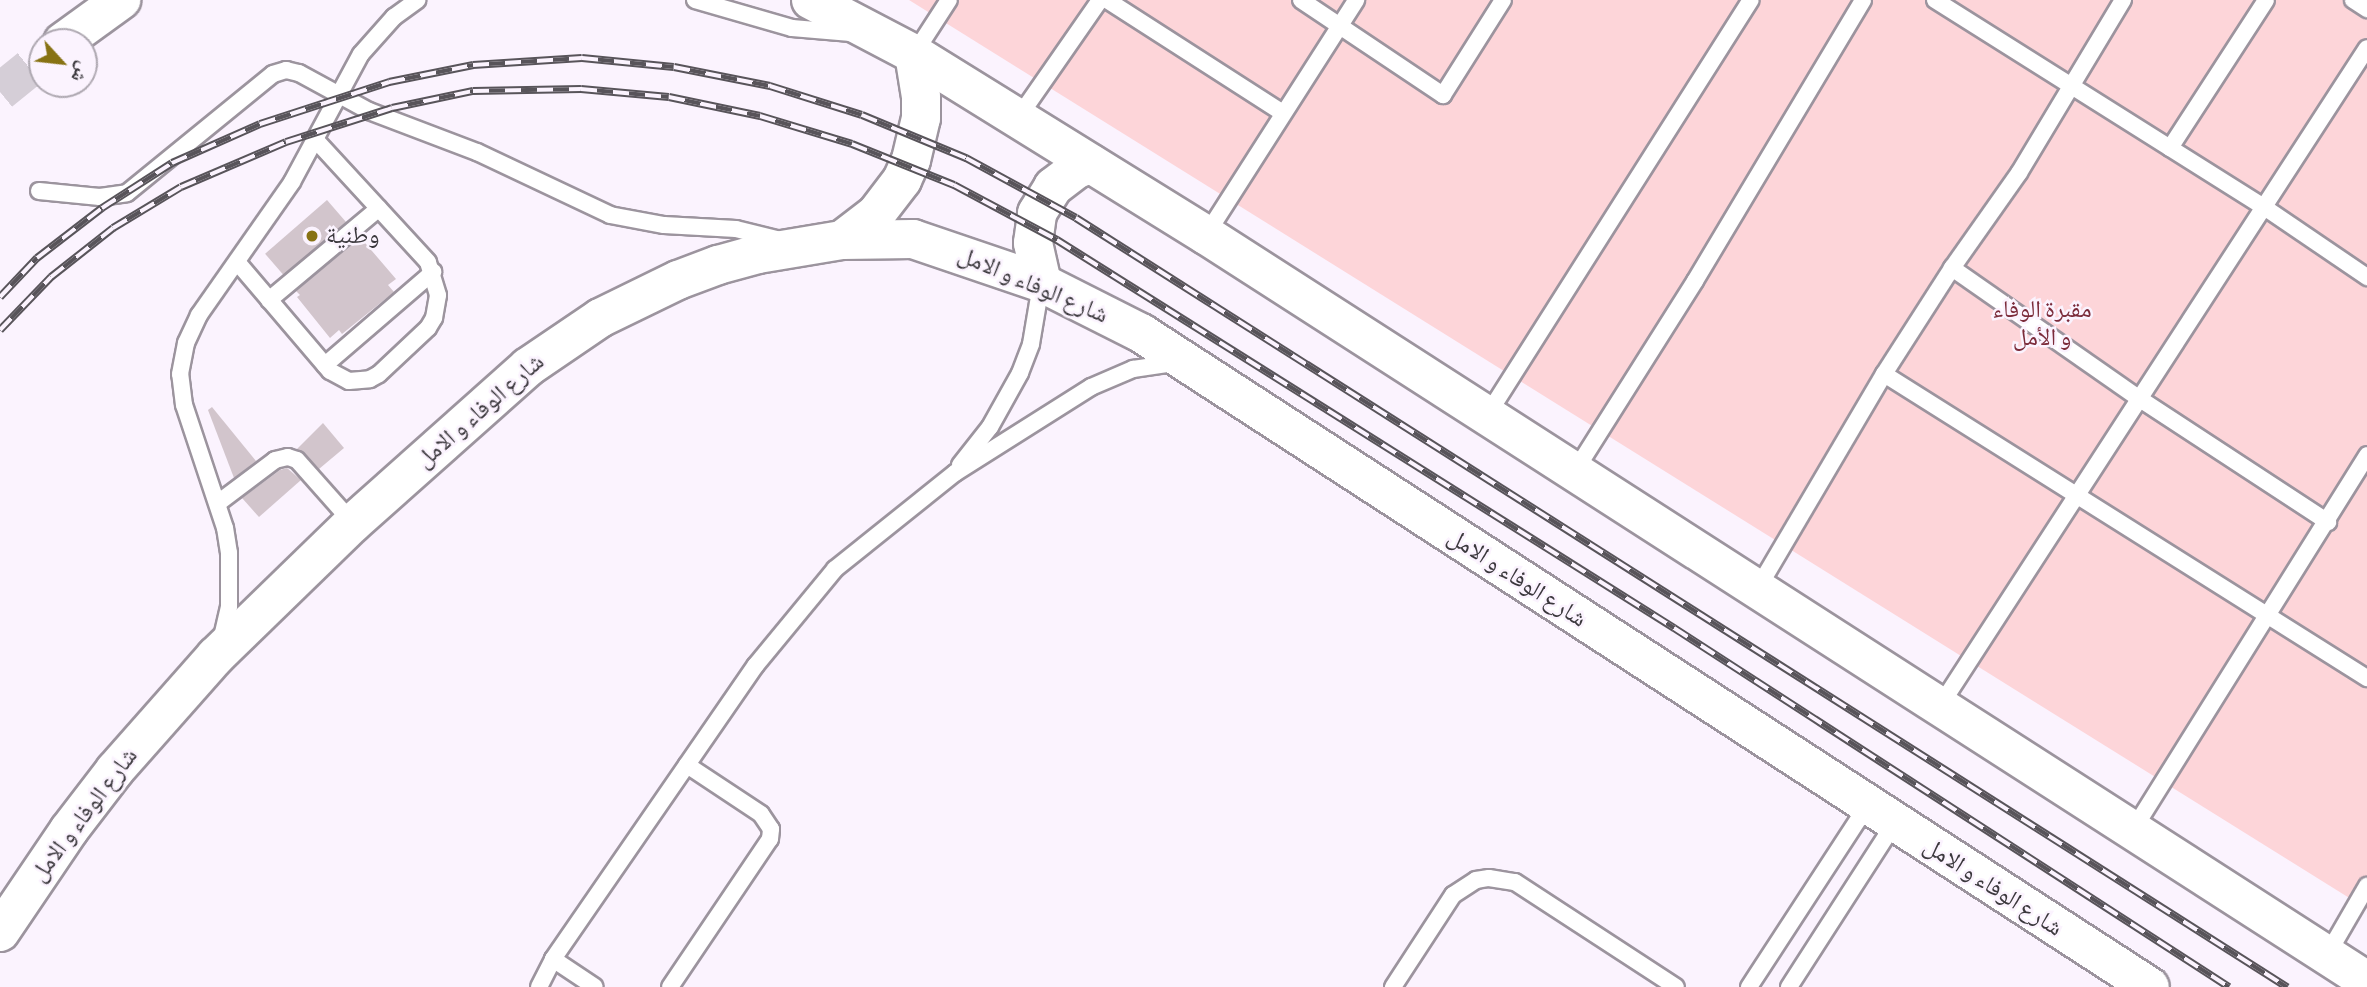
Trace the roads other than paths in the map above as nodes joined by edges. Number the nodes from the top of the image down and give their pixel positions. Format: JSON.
{"nodes":[{"id":1,"x":121,"y":0,"type":"edge"},
{"id":2,"x":416,"y":0,"type":"edge"},
{"id":3,"x":695,"y":0,"type":"edge"},
{"id":4,"x":949,"y":0,"type":"edge"},
{"id":5,"x":1100,"y":0,"type":"edge"},
{"id":6,"x":1107,"y":0,"type":"edge"},
{"id":7,"x":1301,"y":0,"type":"edge"},
{"id":8,"x":1356,"y":0,"type":"edge"},
{"id":9,"x":1503,"y":0,"type":"edge"},
{"id":10,"x":1751,"y":0,"type":"edge"},
{"id":11,"x":1863,"y":0,"type":"edge"},
{"id":12,"x":1935,"y":0,"type":"edge"},
{"id":13,"x":2123,"y":0,"type":"edge"},
{"id":14,"x":2266,"y":0,"type":"edge"},
{"id":15,"x":2353,"y":0,"type":"edge"},
{"id":16,"x":815,"y":1,"type":"edge"},
{"id":17,"x":2367,"y":9,"type":"edge"},
{"id":18,"x":1339,"y":26,"type":"junction"},
{"id":19,"x":82,"y":28,"type":"edge"},
{"id":20,"x":874,"y":32,"type":"junction"},
{"id":21,"x":2367,"y":48,"type":"edge"},
{"id":22,"x":914,"y":54,"type":"junction"},
{"id":23,"x":2070,"y":85,"type":"junction"},
{"id":24,"x":338,"y":97,"type":"junction"},
{"id":25,"x":1283,"y":113,"type":"junction"},
{"id":26,"x":1018,"y":118,"type":"junction"},
{"id":27,"x":316,"y":140,"type":"junction"},
{"id":28,"x":2170,"y":148,"type":"junction"},
{"id":29,"x":1091,"y":164,"type":"junction"},
{"id":30,"x":39,"y":191,"type":"dead end"},
{"id":31,"x":2264,"y":207,"type":"junction"},
{"id":32,"x":379,"y":208,"type":"junction"},
{"id":33,"x":1206,"y":235,"type":"junction"},
{"id":34,"x":842,"y":240,"type":"junction"},
{"id":35,"x":800,"y":246,"type":"junction"},
{"id":36,"x":238,"y":263,"type":"junction"},
{"id":37,"x":1952,"y":268,"type":"junction"},
{"id":38,"x":433,"y":271,"type":"junction"},
{"id":39,"x":2367,"y":278,"type":"edge"},
{"id":40,"x":1042,"y":283,"type":"junction"},
{"id":41,"x":270,"y":300,"type":"junction"},
{"id":42,"x":1190,"y":363,"type":"junction"},
{"id":43,"x":326,"y":365,"type":"junction"},
{"id":44,"x":1885,"y":374,"type":"junction"},
{"id":45,"x":2140,"y":399,"type":"junction"},
{"id":46,"x":1488,"y":414,"type":"junction"},
{"id":47,"x":2367,"y":455,"type":"edge"},
{"id":48,"x":1575,"y":471,"type":"junction"},
{"id":49,"x":955,"y":473,"type":"junction"},
{"id":50,"x":2077,"y":497,"type":"junction"},
{"id":51,"x":218,"y":503,"type":"junction"},
{"id":52,"x":2328,"y":522,"type":"junction"},
{"id":53,"x":353,"y":523,"type":"junction"},
{"id":54,"x":1758,"y":588,"type":"junction"},
{"id":55,"x":2268,"y":615,"type":"junction"},
{"id":56,"x":216,"y":656,"type":"junction"},
{"id":57,"x":2367,"y":678,"type":"edge"},
{"id":58,"x":1940,"y":706,"type":"junction"},
{"id":59,"x":687,"y":765,"type":"junction"},
{"id":60,"x":1881,"y":815,"type":"junction"},
{"id":61,"x":2133,"y":830,"type":"junction"},
{"id":62,"x":2367,"y":886,"type":"edge"},
{"id":63,"x":0,"y":932,"type":"edge"},
{"id":64,"x":2327,"y":955,"type":"junction"},
{"id":65,"x":553,"y":959,"type":"junction"},
{"id":66,"x":2367,"y":981,"type":"edge"},
{"id":67,"x":539,"y":987,"type":"edge"},
{"id":68,"x":595,"y":987,"type":"edge"},
{"id":69,"x":670,"y":987,"type":"edge"},
{"id":70,"x":1393,"y":987,"type":"edge"},
{"id":71,"x":1676,"y":987,"type":"edge"},
{"id":72,"x":1749,"y":987,"type":"edge"},
{"id":73,"x":1789,"y":987,"type":"edge"},
{"id":74,"x":2150,"y":987,"type":"edge"}],
"edges":[{"from":1,"to":19,"type":"main road"},
{"from":2,"to":24,"type":"lane"},
{"from":3,"to":20,"type":"lane"},
{"from":4,"to":22,"type":"lane"},
{"from":5,"to":26,"type":"lane"},
{"from":6,"to":25,"type":"lane"},
{"from":7,"to":18,"type":"lane"},
{"from":8,"to":18,"type":"lane"},
{"from":9,"to":18,"type":"lane"},
{"from":10,"to":46,"type":"lane"},
{"from":11,"to":48,"type":"lane"},
{"from":12,"to":23,"type":"lane"},
{"from":13,"to":23,"type":"lane"},
{"from":14,"to":28,"type":"lane"},
{"from":15,"to":17,"type":"lane"},
{"from":16,"to":20,"type":"main road"},
{"from":18,"to":25,"type":"lane"},
{"from":20,"to":22,"type":"main road"},
{"from":21,"to":31,"type":"lane"},
{"from":22,"to":26,"type":"main road"},
{"from":22,"to":34,"type":"main road"},
{"from":23,"to":28,"type":"lane"},
{"from":23,"to":37,"type":"lane"},
{"from":24,"to":27,"type":"lane"},
{"from":24,"to":30,"type":"lane"},
{"from":24,"to":35,"type":"lane"},
{"from":25,"to":33,"type":"lane"},
{"from":26,"to":29,"type":"main road"},
{"from":27,"to":32,"type":"lane"},
{"from":27,"to":36,"type":"lane"},
{"from":28,"to":31,"type":"lane"},
{"from":29,"to":33,"type":"main road"},
{"from":29,"to":40,"type":"main road"},
{"from":31,"to":39,"type":"lane"},
{"from":31,"to":45,"type":"lane"},
{"from":32,"to":38,"type":"lane"},
{"from":32,"to":41,"type":"lane"},
{"from":33,"to":46,"type":"main road"},
{"from":34,"to":35,"type":"main road","name":"شارع الوفاء و الامل"},
{"from":34,"to":40,"type":"main road","name":"شارع الوفاء و الامل"},
{"from":35,"to":53,"type":"main road","name":"شارع الوفاء و الامل"},
{"from":36,"to":41,"type":"lane"},
{"from":36,"to":51,"type":"lane"},
{"from":37,"to":44,"type":"lane"},
{"from":37,"to":45,"type":"lane"},
{"from":38,"to":43,"type":"lane"},
{"from":38,"to":43,"type":"lane"},
{"from":40,"to":42,"type":"main road","name":"شارع الوفاء و الامل"},
{"from":40,"to":49,"type":"lane"},
{"from":41,"to":43,"type":"lane"},
{"from":42,"to":49,"type":"lane"},
{"from":42,"to":60,"type":"main road","name":"شارع الوفاء و الامل"},
{"from":44,"to":50,"type":"lane"},
{"from":44,"to":54,"type":"lane"},
{"from":45,"to":50,"type":"lane"},
{"from":45,"to":52,"type":"lane"},
{"from":46,"to":48,"type":"main road"},
{"from":47,"to":52,"type":"lane"},
{"from":48,"to":54,"type":"main road"},
{"from":49,"to":59,"type":"lane"},
{"from":50,"to":55,"type":"lane"},
{"from":50,"to":58,"type":"lane"},
{"from":51,"to":53,"type":"lane"},
{"from":51,"to":56,"type":"lane"},
{"from":52,"to":55,"type":"lane"},
{"from":53,"to":56,"type":"main road","name":"شارع الوفاء و الامل"},
{"from":54,"to":58,"type":"main road"},
{"from":55,"to":57,"type":"lane"},
{"from":55,"to":61,"type":"lane"},
{"from":56,"to":63,"type":"main road","name":"شارع الوفاء و الامل"},
{"from":58,"to":61,"type":"main road"},
{"from":59,"to":65,"type":"lane"},
{"from":59,"to":69,"type":"lane"},
{"from":60,"to":72,"type":"lane"},
{"from":60,"to":73,"type":"lane"},
{"from":60,"to":74,"type":"main road","name":"شارع الوفاء و الامل"},
{"from":61,"to":64,"type":"main road"},
{"from":62,"to":64,"type":"lane"},
{"from":64,"to":66,"type":"main road"},
{"from":65,"to":67,"type":"lane"},
{"from":65,"to":68,"type":"lane"},
{"from":70,"to":71,"type":"lane"}]}
